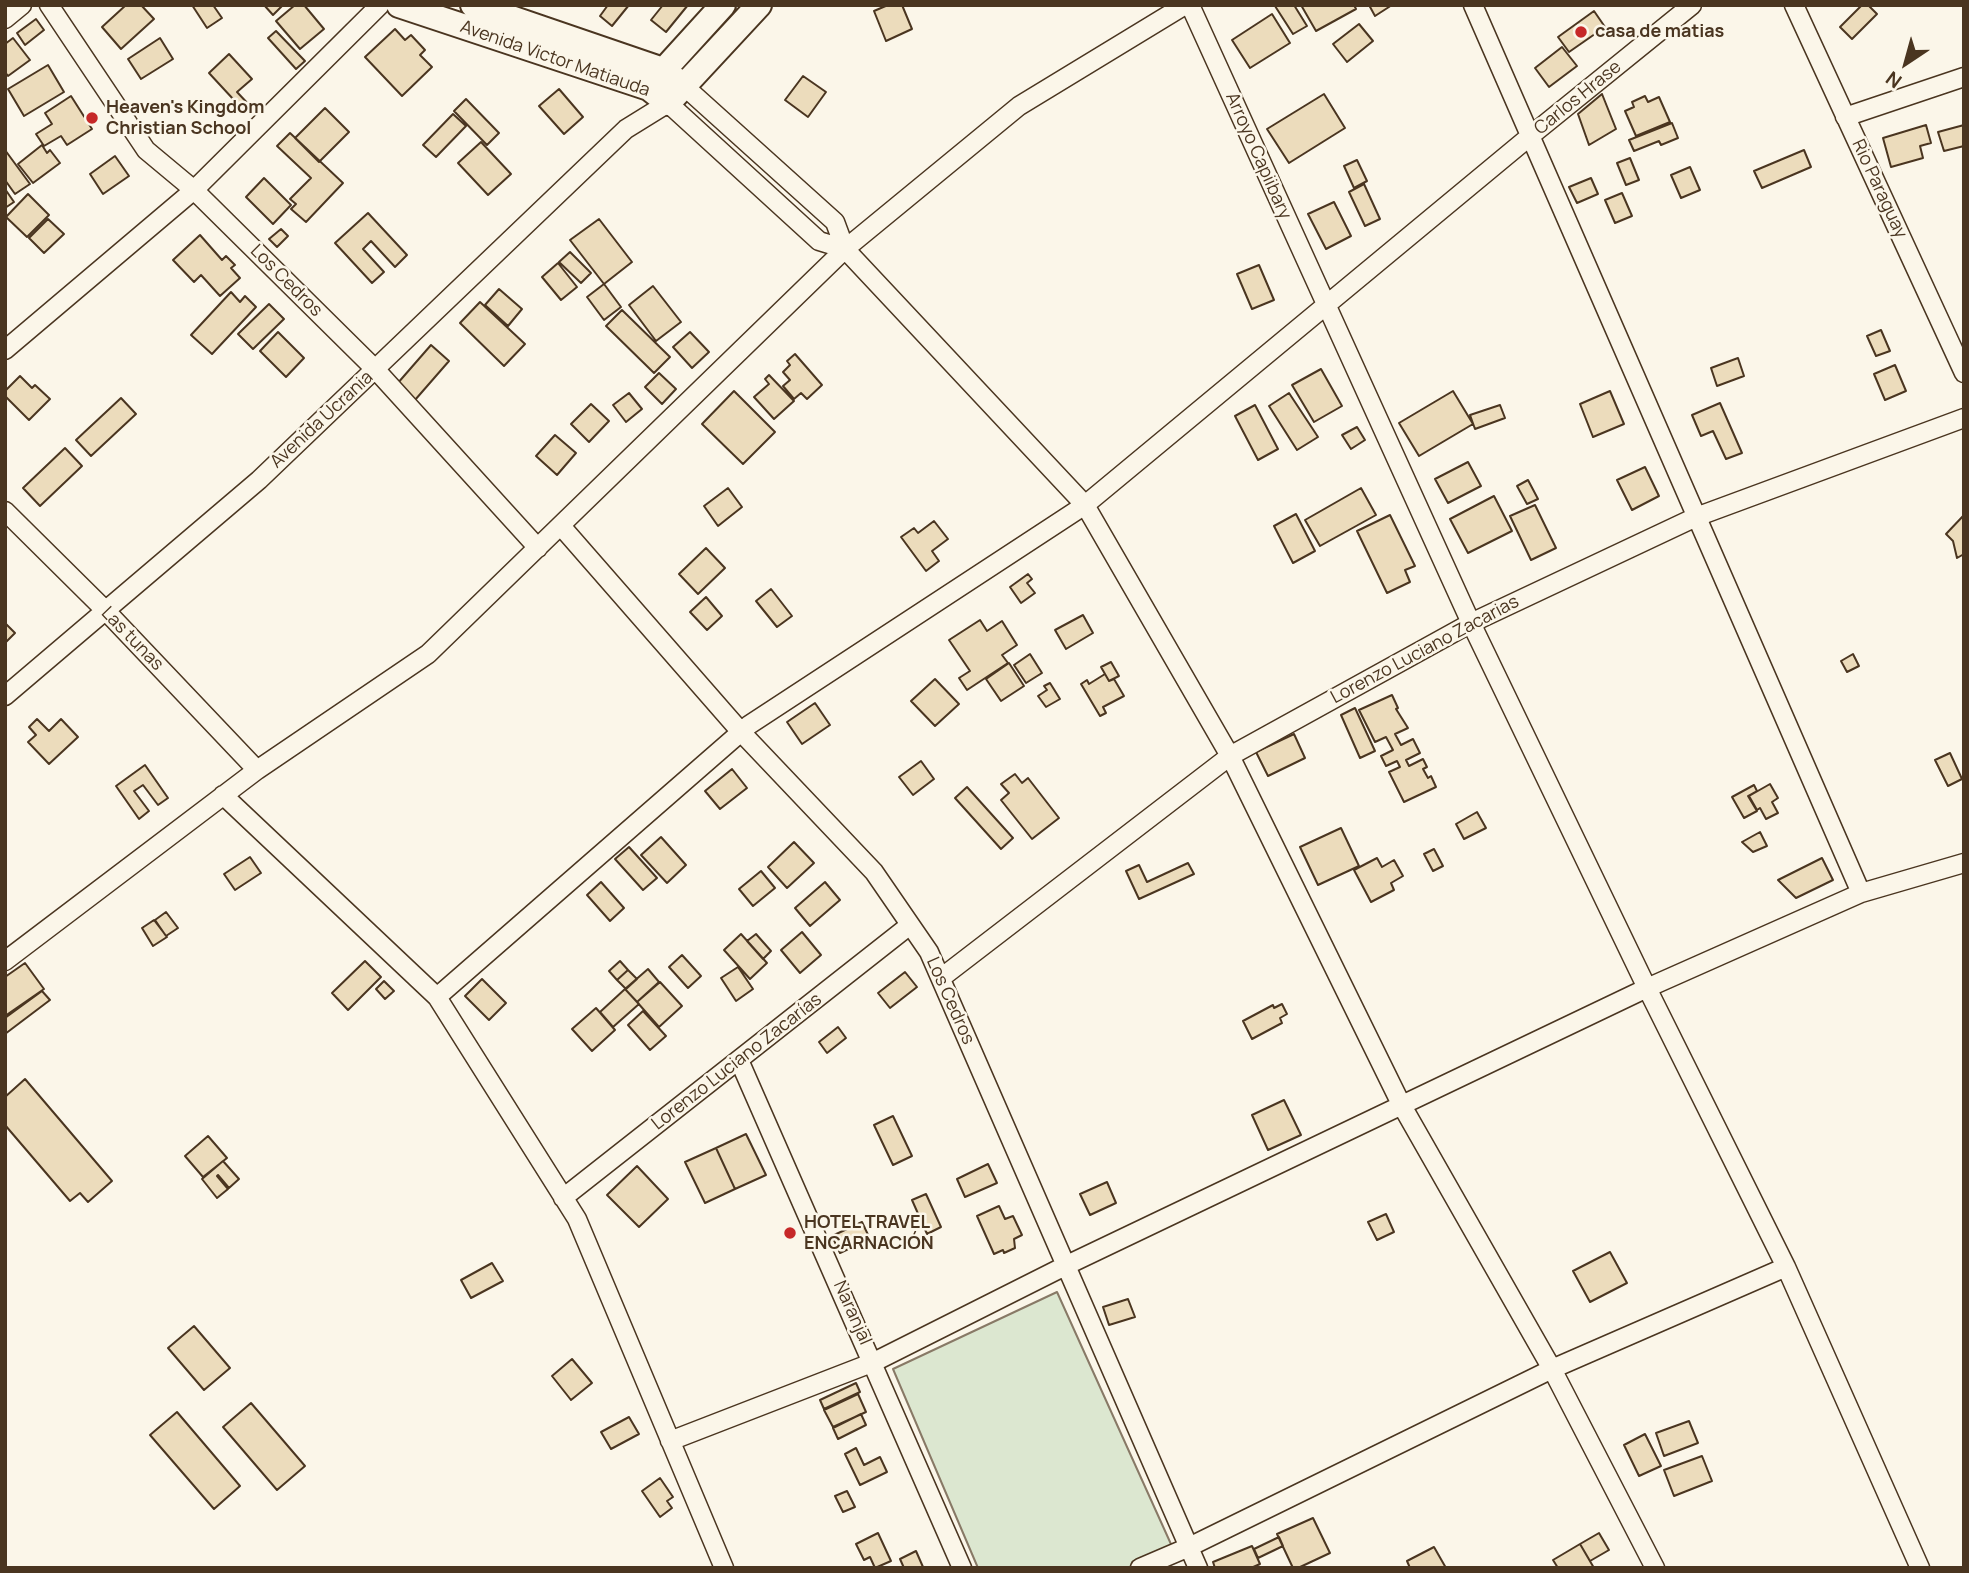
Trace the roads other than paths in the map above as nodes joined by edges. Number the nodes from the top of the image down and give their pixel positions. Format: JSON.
{"nodes":[{"id":1,"x":22,"y":5,"type":"edge"},
{"id":2,"x":49,"y":5,"type":"edge"},
{"id":3,"x":380,"y":5,"type":"edge"},
{"id":4,"x":399,"y":5,"type":"edge"},
{"id":5,"x":473,"y":5,"type":"edge"},
{"id":6,"x":723,"y":5,"type":"edge"},
{"id":7,"x":759,"y":5,"type":"edge"},
{"id":8,"x":1187,"y":5,"type":"edge"},
{"id":9,"x":1473,"y":5,"type":"edge"},
{"id":10,"x":1692,"y":5,"type":"edge"},
{"id":11,"x":1794,"y":5,"type":"edge"},
{"id":12,"x":5,"y":19,"type":"edge"},
{"id":13,"x":1964,"y":77,"type":"edge"},
{"id":14,"x":656,"y":79,"type":"junction"},
{"id":15,"x":676,"y":95,"type":"junction"},
{"id":16,"x":1845,"y":117,"type":"junction"},
{"id":17,"x":626,"y":129,"type":"junction"},
{"id":18,"x":1529,"y":137,"type":"junction"},
{"id":19,"x":194,"y":190,"type":"junction"},
{"id":20,"x":845,"y":249,"type":"junction"},
{"id":21,"x":1326,"y":307,"type":"junction"},
{"id":22,"x":5,"y":350,"type":"edge"},
{"id":23,"x":376,"y":370,"type":"junction"},
{"id":24,"x":1964,"y":373,"type":"edge"},
{"id":25,"x":1964,"y":418,"type":"edge"},
{"id":26,"x":1086,"y":505,"type":"junction"},
{"id":27,"x":5,"y":511,"type":"edge"},
{"id":28,"x":1696,"y":517,"type":"junction"},
{"id":29,"x":561,"y":526,"type":"junction"},
{"id":30,"x":538,"y":548,"type":"junction"},
{"id":31,"x":106,"y":611,"type":"junction"},
{"id":32,"x":1471,"y":623,"type":"junction"},
{"id":33,"x":5,"y":696,"type":"edge"},
{"id":34,"x":741,"y":733,"type":"junction"},
{"id":35,"x":1230,"y":755,"type":"junction"},
{"id":36,"x":257,"y":769,"type":"junction"},
{"id":37,"x":223,"y":795,"type":"junction"},
{"id":38,"x":1964,"y":863,"type":"edge"},
{"id":39,"x":1861,"y":893,"type":"junction"},
{"id":40,"x":910,"y":925,"type":"junction"},
{"id":41,"x":5,"y":961,"type":"edge"},
{"id":42,"x":940,"y":978,"type":"junction"},
{"id":43,"x":1647,"y":988,"type":"junction"},
{"id":44,"x":437,"y":997,"type":"junction"},
{"id":45,"x":739,"y":1060,"type":"junction"},
{"id":46,"x":1401,"y":1104,"type":"junction"},
{"id":47,"x":564,"y":1198,"type":"junction"},
{"id":48,"x":1065,"y":1266,"type":"junction"},
{"id":49,"x":1786,"y":1267,"type":"junction"},
{"id":50,"x":874,"y":1362,"type":"junction"},
{"id":51,"x":1552,"y":1369,"type":"junction"},
{"id":52,"x":670,"y":1441,"type":"junction"},
{"id":53,"x":1189,"y":1547,"type":"junction"},
{"id":54,"x":724,"y":1568,"type":"edge"},
{"id":55,"x":962,"y":1568,"type":"edge"},
{"id":56,"x":1140,"y":1568,"type":"edge"},
{"id":57,"x":1198,"y":1568,"type":"edge"},
{"id":58,"x":1655,"y":1568,"type":"edge"},
{"id":59,"x":1920,"y":1568,"type":"edge"}],
"edges":[{"from":1,"to":12,"type":"street"},
{"from":2,"to":19,"type":"street","name":"Los Cedros"},
{"from":3,"to":19,"type":"street"},
{"from":4,"to":14,"type":"main road","name":"Avenida Victor Matiauda"},
{"from":5,"to":14,"type":"main road","name":"Avenida Victor Matiauda"},
{"from":6,"to":14,"type":"main road","name":"Avenida Ucrania"},
{"from":7,"to":15,"type":"main road","name":"Avenida Ucrania"},
{"from":8,"to":20,"type":"street"},
{"from":8,"to":21,"type":"street","name":"Arroyo Capiibary"},
{"from":9,"to":18,"type":"street"},
{"from":10,"to":18,"type":"street","name":"Carlos Hrase"},
{"from":11,"to":16,"type":"street","name":"Rio Paraguay"},
{"from":13,"to":16,"type":"street"},
{"from":14,"to":15,"type":"main road","name":"Avenida Victor Matiauda"},
{"from":14,"to":17,"type":"street","name":"Avenida Ucrania"},
{"from":15,"to":17,"type":"street","name":"Avenida Ucrania"},
{"from":15,"to":20,"type":"street"},
{"from":16,"to":24,"type":"street","name":"Rio Paraguay"},
{"from":17,"to":23,"type":"street","name":"Avenida Ucrania"},
{"from":18,"to":21,"type":"street","name":"Carlos Hrase"},
{"from":18,"to":28,"type":"street"},
{"from":19,"to":22,"type":"street"},
{"from":19,"to":23,"type":"street","name":"Los Cedros"},
{"from":20,"to":26,"type":"street"},
{"from":20,"to":29,"type":"street"},
{"from":21,"to":26,"type":"street","name":"Carlos Hrase"},
{"from":21,"to":32,"type":"street","name":"Arroyo Capiibary"},
{"from":23,"to":30,"type":"street","name":"Los Cedros"},
{"from":23,"to":31,"type":"street","name":"Avenida Ucrania"},
{"from":25,"to":28,"type":"street","name":"Lorenzo Luciano Zacarias"},
{"from":26,"to":34,"type":"street","name":"Carlos Hrase"},
{"from":26,"to":35,"type":"street"},
{"from":27,"to":31,"type":"street","name":"Las tunas"},
{"from":28,"to":32,"type":"street","name":"Lorenzo Luciano Zacarias"},
{"from":28,"to":39,"type":"street"},
{"from":29,"to":30,"type":"street"},
{"from":29,"to":34,"type":"street","name":"Los Cedros"},
{"from":30,"to":36,"type":"street"},
{"from":31,"to":33,"type":"street","name":"Avenida Ucrania"},
{"from":31,"to":36,"type":"street","name":"Las tunas"},
{"from":32,"to":35,"type":"street","name":"Lorenzo Luciano Zacarias"},
{"from":32,"to":43,"type":"street","name":"Arroyo Capiibary"},
{"from":34,"to":40,"type":"street","name":"Los Cedros"},
{"from":34,"to":44,"type":"street","name":"Carlos Hrase"},
{"from":35,"to":42,"type":"street","name":"Lorenzo Luciano Zacarias"},
{"from":35,"to":46,"type":"street"},
{"from":36,"to":37,"type":"street"},
{"from":37,"to":41,"type":"street"},
{"from":37,"to":44,"type":"street"},
{"from":38,"to":39,"type":"street"},
{"from":39,"to":43,"type":"street"},
{"from":40,"to":42,"type":"street","name":"Los Cedros"},
{"from":40,"to":45,"type":"street","name":"Lorenzo Luciano Zacarías"},
{"from":42,"to":48,"type":"street","name":"Los Cedros"},
{"from":43,"to":46,"type":"street"},
{"from":43,"to":49,"type":"street","name":"Arroyo Capiibary"},
{"from":44,"to":47,"type":"street"},
{"from":45,"to":47,"type":"street","name":"Lorenzo Luciano Zacarías"},
{"from":45,"to":50,"type":"street","name":"Naranjal"},
{"from":46,"to":48,"type":"street"},
{"from":46,"to":51,"type":"street"},
{"from":47,"to":52,"type":"street"},
{"from":48,"to":50,"type":"street"},
{"from":48,"to":53,"type":"street","name":"Los Cedros"},
{"from":49,"to":51,"type":"street"},
{"from":49,"to":59,"type":"street","name":"Arroyo Capiibary"},
{"from":50,"to":52,"type":"street"},
{"from":50,"to":55,"type":"street","name":"Naranjal"},
{"from":51,"to":53,"type":"street"},
{"from":51,"to":58,"type":"street"},
{"from":52,"to":54,"type":"street"},
{"from":53,"to":56,"type":"street"},
{"from":53,"to":57,"type":"street","name":"Los Cedros"}]}
